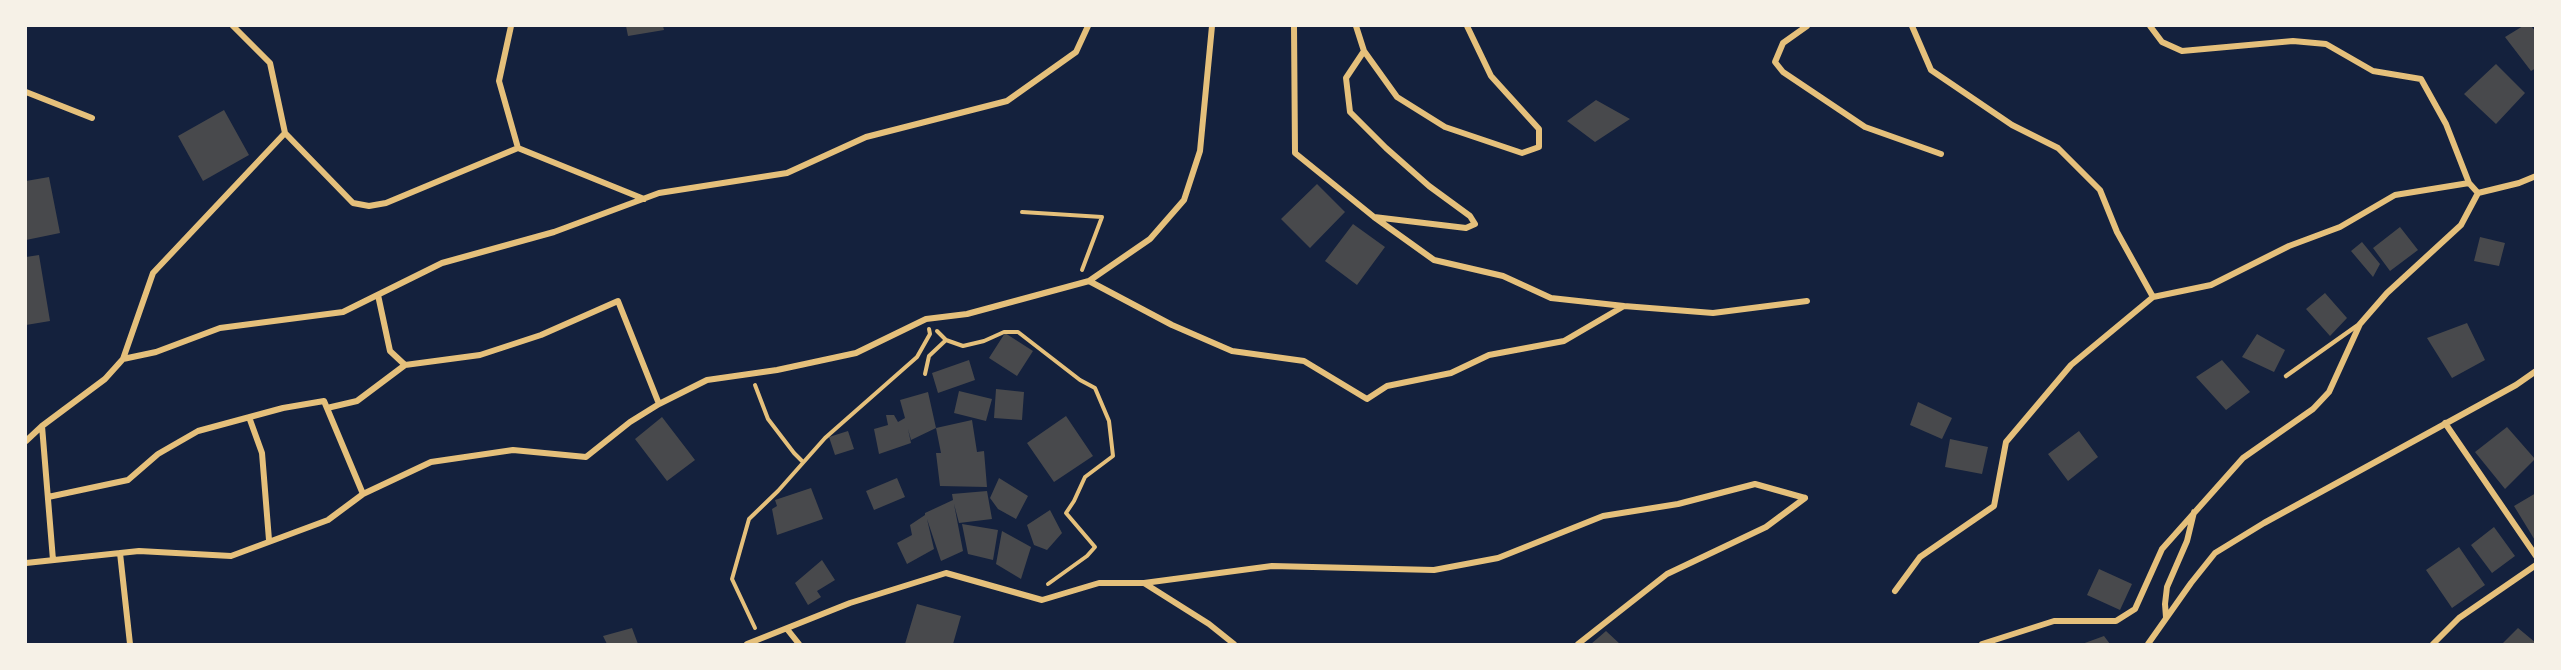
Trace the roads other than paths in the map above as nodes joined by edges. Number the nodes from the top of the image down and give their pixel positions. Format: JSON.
{"nodes":[{"id":1,"x":233,"y":26,"type":"edge"},
{"id":2,"x":511,"y":26,"type":"edge"},
{"id":3,"x":1088,"y":26,"type":"edge"},
{"id":4,"x":1212,"y":26,"type":"edge"},
{"id":5,"x":1294,"y":26,"type":"edge"},
{"id":6,"x":1356,"y":26,"type":"edge"},
{"id":7,"x":1467,"y":26,"type":"edge"},
{"id":8,"x":1807,"y":26,"type":"edge"},
{"id":9,"x":1912,"y":26,"type":"edge"},
{"id":10,"x":2150,"y":26,"type":"edge"},
{"id":11,"x":1364,"y":51,"type":"junction"},
{"id":12,"x":26,"y":92,"type":"edge"},
{"id":13,"x":92,"y":118,"type":"dead end"},
{"id":14,"x":285,"y":133,"type":"junction"},
{"id":15,"x":518,"y":148,"type":"junction"},
{"id":16,"x":1941,"y":154,"type":"dead end"},
{"id":17,"x":2535,"y":176,"type":"edge"},
{"id":18,"x":2469,"y":183,"type":"junction"},
{"id":19,"x":2478,"y":193,"type":"junction"},
{"id":20,"x":644,"y":199,"type":"junction"},
{"id":21,"x":1374,"y":217,"type":"junction"},
{"id":22,"x":1089,"y":281,"type":"junction"},
{"id":23,"x":378,"y":295,"type":"junction"},
{"id":24,"x":2153,"y":297,"type":"junction"},
{"id":25,"x":1807,"y":301,"type":"dead end"},
{"id":26,"x":1624,"y":306,"type":"junction"},
{"id":27,"x":2360,"y":324,"type":"junction"},
{"id":28,"x":123,"y":359,"type":"junction"},
{"id":29,"x":405,"y":365,"type":"junction"},
{"id":30,"x":2535,"y":371,"type":"edge"},
{"id":31,"x":2286,"y":376,"type":"dead end"},
{"id":32,"x":660,"y":404,"type":"junction"},
{"id":33,"x":327,"y":408,"type":"junction"},
{"id":34,"x":249,"y":417,"type":"junction"},
{"id":35,"x":2445,"y":423,"type":"junction"},
{"id":36,"x":42,"y":426,"type":"junction"},
{"id":37,"x":26,"y":441,"type":"edge"},
{"id":38,"x":363,"y":494,"type":"junction"},
{"id":39,"x":48,"y":497,"type":"junction"},
{"id":40,"x":2194,"y":512,"type":"junction"},
{"id":41,"x":269,"y":540,"type":"junction"},
{"id":42,"x":120,"y":553,"type":"junction"},
{"id":43,"x":2535,"y":556,"type":"edge"},
{"id":44,"x":53,"y":560,"type":"junction"},
{"id":45,"x":26,"y":563,"type":"edge"},
{"id":46,"x":2535,"y":565,"type":"edge"},
{"id":47,"x":1144,"y":583,"type":"junction"},
{"id":48,"x":1895,"y":591,"type":"dead end"},
{"id":49,"x":2166,"y":618,"type":"junction"},
{"id":50,"x":787,"y":628,"type":"junction"},
{"id":51,"x":130,"y":645,"type":"edge"},
{"id":52,"x":747,"y":645,"type":"edge"},
{"id":53,"x":799,"y":645,"type":"edge"},
{"id":54,"x":1234,"y":645,"type":"edge"},
{"id":55,"x":1578,"y":645,"type":"edge"},
{"id":56,"x":1982,"y":645,"type":"edge"},
{"id":57,"x":2148,"y":645,"type":"edge"},
{"id":58,"x":2433,"y":645,"type":"edge"}],
"edges":[{"from":1,"to":14,"type":"street"},
{"from":2,"to":15,"type":"street"},
{"from":3,"to":20,"type":"street"},
{"from":4,"to":22,"type":"street"},
{"from":5,"to":21,"type":"street"},
{"from":6,"to":11,"type":"street"},
{"from":7,"to":11,"type":"street"},
{"from":8,"to":16,"type":"street"},
{"from":9,"to":24,"type":"street"},
{"from":10,"to":18,"type":"street"},
{"from":11,"to":21,"type":"street"},
{"from":12,"to":13,"type":"street"},
{"from":14,"to":15,"type":"street"},
{"from":14,"to":28,"type":"street"},
{"from":15,"to":20,"type":"street"},
{"from":17,"to":19,"type":"street"},
{"from":18,"to":19,"type":"street"},
{"from":18,"to":24,"type":"street"},
{"from":19,"to":27,"type":"street"},
{"from":20,"to":23,"type":"street"},
{"from":21,"to":26,"type":"street"},
{"from":22,"to":26,"type":"street"},
{"from":22,"to":32,"type":"street"},
{"from":23,"to":28,"type":"street"},
{"from":23,"to":29,"type":"street"},
{"from":24,"to":48,"type":"street"},
{"from":25,"to":26,"type":"street"},
{"from":27,"to":31,"type":"lane"},
{"from":27,"to":40,"type":"street"},
{"from":28,"to":36,"type":"street"},
{"from":29,"to":32,"type":"street"},
{"from":29,"to":33,"type":"street"},
{"from":30,"to":35,"type":"street"},
{"from":32,"to":38,"type":"street"},
{"from":33,"to":34,"type":"street"},
{"from":33,"to":38,"type":"street"},
{"from":34,"to":39,"type":"street"},
{"from":34,"to":41,"type":"street"},
{"from":35,"to":43,"type":"street"},
{"from":35,"to":49,"type":"street"},
{"from":36,"to":37,"type":"street"},
{"from":36,"to":39,"type":"street"},
{"from":38,"to":41,"type":"street"},
{"from":39,"to":44,"type":"street"},
{"from":40,"to":49,"type":"street"},
{"from":40,"to":56,"type":"street"},
{"from":41,"to":42,"type":"street"},
{"from":42,"to":44,"type":"street"},
{"from":42,"to":51,"type":"street"},
{"from":44,"to":45,"type":"street"},
{"from":46,"to":58,"type":"street"},
{"from":47,"to":50,"type":"street"},
{"from":47,"to":54,"type":"street"},
{"from":47,"to":55,"type":"street"},
{"from":49,"to":57,"type":"street"},
{"from":50,"to":52,"type":"street"},
{"from":50,"to":53,"type":"street"}]}
